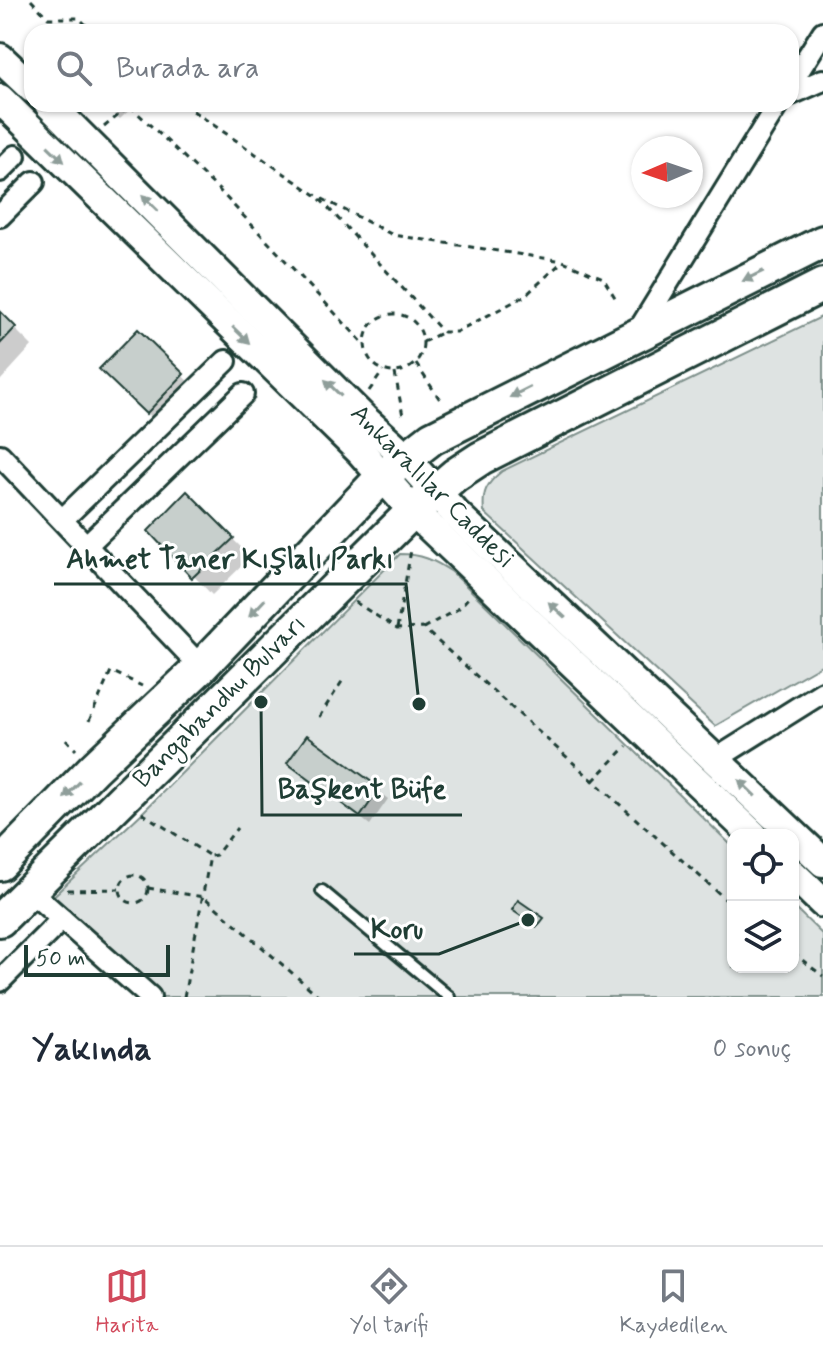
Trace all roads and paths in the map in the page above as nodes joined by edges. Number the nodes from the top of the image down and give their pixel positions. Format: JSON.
{"nodes":[{"id":1,"x":31,"y":0,"type":"edge"},
{"id":2,"x":85,"y":24,"type":"edge"},
{"id":3,"x":823,"y":32,"type":"edge"},
{"id":4,"x":0,"y":58,"type":"edge"},
{"id":5,"x":799,"y":70,"type":"edge"},
{"id":6,"x":24,"y":80,"type":"edge"},
{"id":7,"x":823,"y":80,"type":"edge"},
{"id":8,"x":799,"y":90,"type":"edge"},
{"id":9,"x":0,"y":99,"type":"edge"},
{"id":10,"x":57,"y":112,"type":"edge"},
{"id":11,"x":122,"y":112,"type":"edge"},
{"id":12,"x":138,"y":112,"type":"edge"},
{"id":13,"x":195,"y":112,"type":"edge"},
{"id":14,"x":773,"y":112,"type":"edge"},
{"id":15,"x":93,"y":135,"type":"dead end"},
{"id":16,"x":15,"y":156,"type":"dead end"},
{"id":17,"x":0,"y":171,"type":"edge"},
{"id":18,"x":34,"y":182,"type":"dead end"},
{"id":19,"x":317,"y":196,"type":"junction"},
{"id":20,"x":0,"y":216,"type":"edge"},
{"id":21,"x":823,"y":242,"type":"edge"},
{"id":22,"x":563,"y":261,"type":"junction"},
{"id":23,"x":823,"y":285,"type":"edge"},
{"id":24,"x":616,"y":299,"type":"dead end"},
{"id":25,"x":443,"y":332,"type":"junction"},
{"id":26,"x":637,"y":333,"type":"junction"},
{"id":27,"x":423,"y":342,"type":"junction"},
{"id":28,"x":364,"y":344,"type":"junction"},
{"id":29,"x":226,"y":361,"type":"dead end"},
{"id":30,"x":416,"y":363,"type":"junction"},
{"id":31,"x":383,"y":370,"type":"junction"},
{"id":32,"x":395,"y":372,"type":"junction"},
{"id":33,"x":243,"y":394,"type":"dead end"},
{"id":34,"x":363,"y":400,"type":"dead end"},
{"id":35,"x":441,"y":401,"type":"dead end"},
{"id":36,"x":403,"y":416,"type":"dead end"},
{"id":37,"x":0,"y":455,"type":"edge"},
{"id":38,"x":394,"y":467,"type":"junction"},
{"id":39,"x":424,"y":502,"type":"junction"},
{"id":40,"x":63,"y":519,"type":"junction"},
{"id":41,"x":88,"y":544,"type":"junction"},
{"id":42,"x":411,"y":548,"type":"dead end"},
{"id":43,"x":475,"y":590,"type":"dead end"},
{"id":44,"x":349,"y":596,"type":"dead end"},
{"id":45,"x":423,"y":628,"type":"junction"},
{"id":46,"x":397,"y":629,"type":"junction"},
{"id":47,"x":201,"y":667,"type":"junction"},
{"id":48,"x":343,"y":680,"type":"dead end"},
{"id":49,"x":142,"y":686,"type":"dead end"},
{"id":50,"x":823,"y":692,"type":"edge"},
{"id":51,"x":319,"y":717,"type":"dead end"},
{"id":52,"x":89,"y":721,"type":"dead end"},
{"id":53,"x":66,"y":739,"type":"dead end"},
{"id":54,"x":634,"y":739,"type":"dead end"},
{"id":55,"x":76,"y":750,"type":"dead end"},
{"id":56,"x":716,"y":759,"type":"junction"},
{"id":57,"x":593,"y":781,"type":"junction"},
{"id":58,"x":698,"y":782,"type":"junction"},
{"id":59,"x":142,"y":813,"type":"dead end"},
{"id":60,"x":237,"y":828,"type":"dead end"},
{"id":61,"x":747,"y":829,"type":"edge"},
{"id":62,"x":210,"y":856,"type":"junction"},
{"id":63,"x":823,"y":862,"type":"edge"},
{"id":64,"x":0,"y":864,"type":"edge"},
{"id":65,"x":799,"y":880,"type":"edge"},
{"id":66,"x":28,"y":887,"type":"edge"},
{"id":67,"x":148,"y":888,"type":"junction"},
{"id":68,"x":119,"y":889,"type":"junction"},
{"id":69,"x":322,"y":891,"type":"dead end"},
{"id":70,"x":204,"y":897,"type":"junction"},
{"id":71,"x":727,"y":901,"type":"edge"},
{"id":72,"x":823,"y":903,"type":"edge"},
{"id":73,"x":62,"y":919,"type":"junction"},
{"id":74,"x":0,"y":920,"type":"edge"},
{"id":75,"x":799,"y":958,"type":"edge"},
{"id":76,"x":823,"y":976,"type":"edge"},
{"id":77,"x":0,"y":981,"type":"edge"},
{"id":78,"x":150,"y":997,"type":"edge"},
{"id":79,"x":184,"y":997,"type":"edge"},
{"id":80,"x":320,"y":997,"type":"edge"},
{"id":81,"x":449,"y":997,"type":"edge"}],
"edges":[{"from":1,"to":2,"type":"path"},
{"from":3,"to":5,"type":"street"},
{"from":4,"to":6,"type":"main road"},
{"from":7,"to":8,"type":"street"},
{"from":9,"to":38,"type":"main road","name":"Ankaralılar Caddesi","one_way":true},
{"from":38,"to":10,"type":"main road","name":"Ankaralılar Caddesi","one_way":true},
{"from":11,"to":15,"type":"path"},
{"from":12,"to":28,"type":"path"},
{"from":13,"to":19,"type":"path"},
{"from":14,"to":26,"type":"street"},
{"from":16,"to":17,"type":"street"},
{"from":18,"to":20,"type":"street"},
{"from":19,"to":22,"type":"path"},
{"from":19,"to":25,"type":"path"},
{"from":21,"to":26,"type":"main road","name":"Bangabandhu Bulvarı","one_way":true},
{"from":22,"to":24,"type":"path"},
{"from":22,"to":25,"type":"path"},
{"from":23,"to":39,"type":"main road","name":"Bangabandhu Bulvarı"},
{"from":25,"to":27,"type":"path"},
{"from":26,"to":38,"type":"main road","name":"Bangabandhu Bulvarı","one_way":true},
{"from":27,"to":28,"type":"path"},
{"from":27,"to":30,"type":"path"},
{"from":28,"to":31,"type":"path"},
{"from":29,"to":40,"type":"street"},
{"from":30,"to":32,"type":"path"},
{"from":30,"to":35,"type":"path"},
{"from":31,"to":32,"type":"path"},
{"from":31,"to":34,"type":"path"},
{"from":32,"to":36,"type":"path"},
{"from":33,"to":41,"type":"street"},
{"from":37,"to":40,"type":"street"},
{"from":38,"to":39,"type":"main road","name":"Ankaralılar Caddesi"},
{"from":38,"to":47,"type":"main road","name":"Bangabandhu Bulvarı","one_way":true},
{"from":56,"to":39,"type":"main road","name":"Ankaralılar Caddesi","one_way":true},
{"from":39,"to":58,"type":"main road","name":"Ankaralılar Caddesi"},
{"from":39,"to":66,"type":"main road","name":"Bangabandhu Bulvarı"},
{"from":40,"to":41,"type":"street"},
{"from":41,"to":47,"type":"street"},
{"from":42,"to":46,"type":"path"},
{"from":43,"to":45,"type":"path"},
{"from":44,"to":46,"type":"path"},
{"from":45,"to":46,"type":"path"},
{"from":45,"to":57,"type":"path"},
{"from":47,"to":64,"type":"main road","name":"Bangabandhu Bulvarı","one_way":true},
{"from":48,"to":51,"type":"path"},
{"from":49,"to":52,"type":"path"},
{"from":50,"to":56,"type":"street"},
{"from":53,"to":55,"type":"path"},
{"from":54,"to":57,"type":"path"},
{"from":56,"to":58,"type":"main road"},
{"from":63,"to":56,"type":"main road","name":"Ankaralılar Caddesi","one_way":true},
{"from":57,"to":71,"type":"path"},
{"from":58,"to":61,"type":"main road","name":"Ankaralılar Caddesi"},
{"from":59,"to":62,"type":"path"},
{"from":60,"to":62,"type":"path"},
{"from":62,"to":70,"type":"path"},
{"from":65,"to":72,"type":"main road"},
{"from":66,"to":68,"type":"path"},
{"from":66,"to":73,"type":"street"},
{"from":66,"to":74,"type":"main road","name":"Bangabandhu Bulvarı"},
{"from":67,"to":68,"type":"path"},
{"from":67,"to":68,"type":"path"},
{"from":67,"to":70,"type":"path"},
{"from":69,"to":81,"type":"lane"},
{"from":70,"to":79,"type":"path"},
{"from":70,"to":80,"type":"path"},
{"from":73,"to":77,"type":"street"},
{"from":73,"to":78,"type":"street"},
{"from":75,"to":76,"type":"path"}]}
